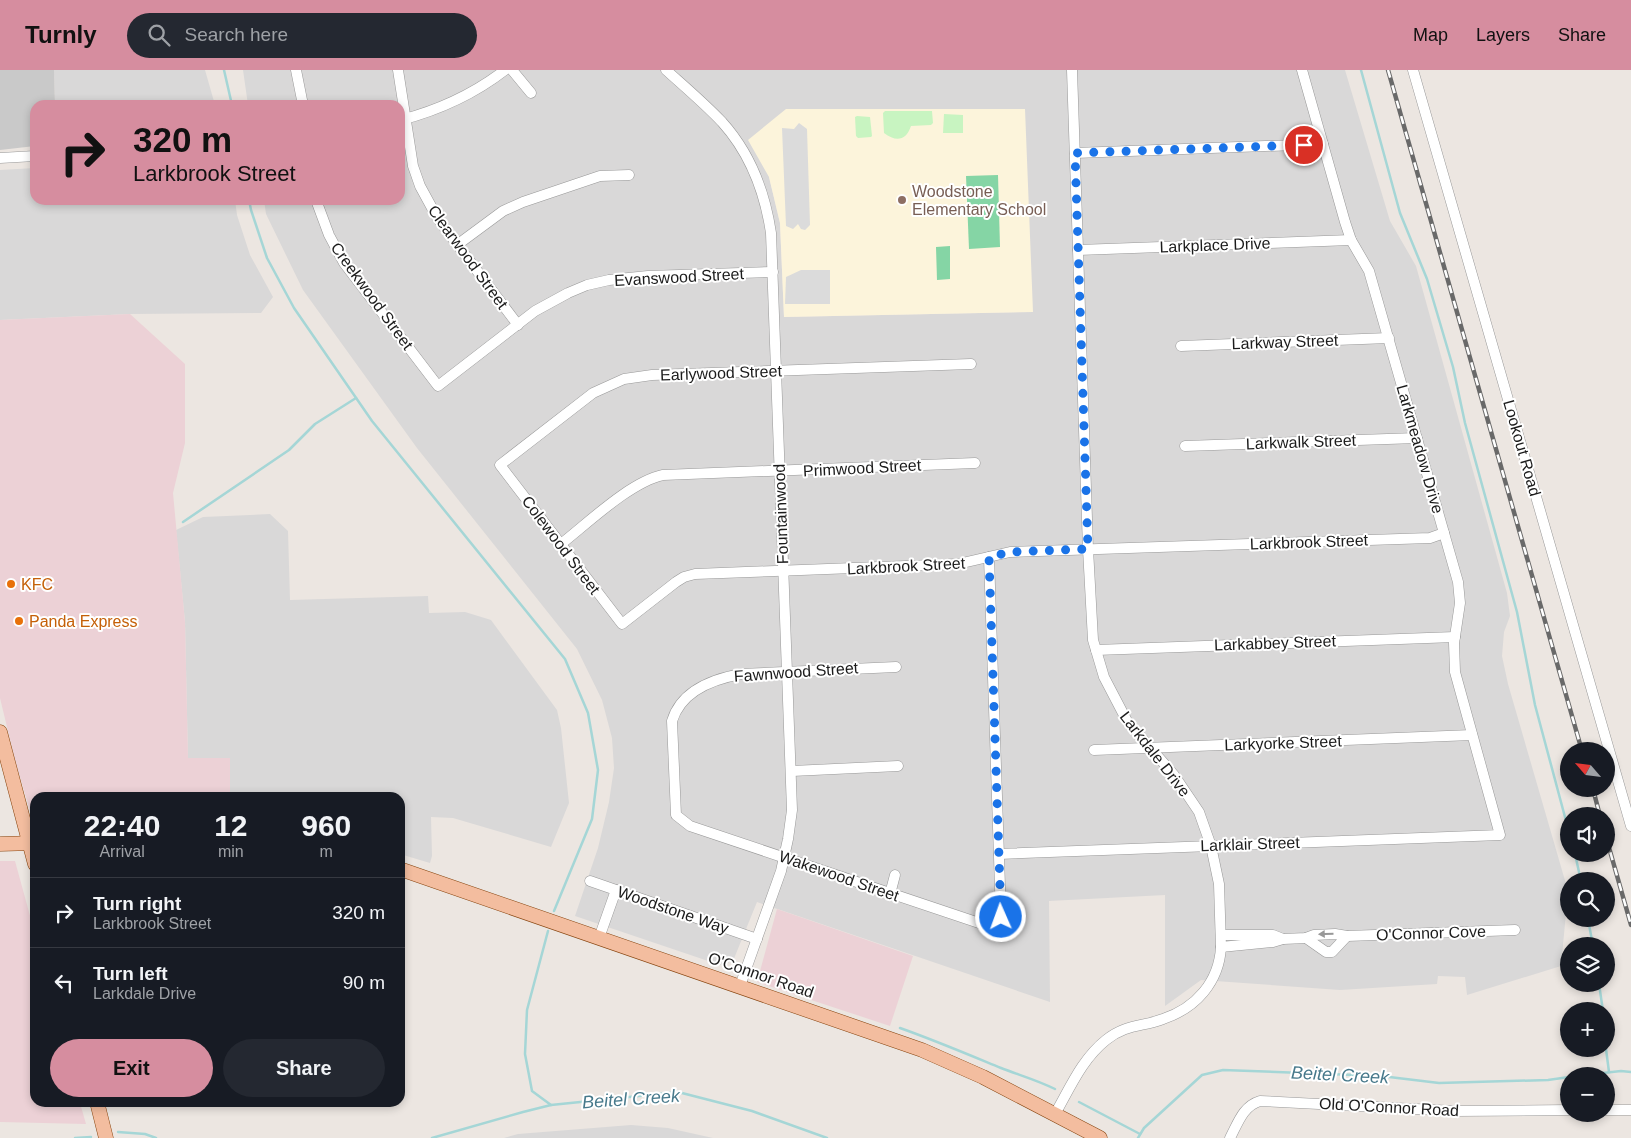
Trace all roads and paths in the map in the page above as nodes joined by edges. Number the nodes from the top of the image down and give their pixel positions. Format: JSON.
{"nodes":[{"id":1,"x":296,"y":70,"type":"edge"},
{"id":2,"x":398,"y":70,"type":"edge"},
{"id":3,"x":505,"y":70,"type":"edge"},
{"id":4,"x":512,"y":70,"type":"edge"},
{"id":5,"x":666,"y":70,"type":"edge"},
{"id":6,"x":1072,"y":70,"type":"edge"},
{"id":7,"x":1302,"y":70,"type":"edge"},
{"id":8,"x":1413,"y":70,"type":"edge"},
{"id":9,"x":531,"y":93,"type":"dead end"},
{"id":10,"x":302,"y":100,"type":"edge"},
{"id":11,"x":401,"y":100,"type":"edge"},
{"id":12,"x":405,"y":119,"type":"edge"},
{"id":13,"x":405,"y":129,"type":"edge"},
{"id":14,"x":1324,"y":144,"type":"junction"},
{"id":15,"x":1075,"y":153,"type":"junction"},
{"id":16,"x":30,"y":156,"type":"edge"},
{"id":17,"x":0,"y":158,"type":"edge"},
{"id":18,"x":629,"y":175,"type":"dead end"},
{"id":19,"x":318,"y":205,"type":"edge"},
{"id":20,"x":1351,"y":240,"type":"junction"},
{"id":21,"x":457,"y":245,"type":"junction"},
{"id":22,"x":1078,"y":250,"type":"junction"},
{"id":23,"x":773,"y":272,"type":"junction"},
{"id":24,"x":518,"y":325,"type":"junction"},
{"id":25,"x":1389,"y":338,"type":"junction"},
{"id":26,"x":1181,"y":346,"type":"dead end"},
{"id":27,"x":971,"y":364,"type":"dead end"},
{"id":28,"x":776,"y":371,"type":"junction"},
{"id":29,"x":438,"y":386,"type":"joint"},
{"id":30,"x":1417,"y":438,"type":"junction"},
{"id":31,"x":1185,"y":446,"type":"dead end"},
{"id":32,"x":974,"y":463,"type":"dead end"},
{"id":33,"x":500,"y":465,"type":"joint"},
{"id":34,"x":780,"y":472,"type":"junction"},
{"id":35,"x":1444,"y":533,"type":"junction"},
{"id":36,"x":561,"y":544,"type":"junction"},
{"id":37,"x":1088,"y":549,"type":"junction"},
{"id":38,"x":989,"y":557,"type":"junction"},
{"id":39,"x":783,"y":572,"type":"junction"},
{"id":40,"x":622,"y":624,"type":"joint"},
{"id":41,"x":1454,"y":637,"type":"junction"},
{"id":42,"x":1096,"y":650,"type":"junction"},
{"id":43,"x":896,"y":667,"type":"dead end"},
{"id":44,"x":788,"y":670,"type":"junction"},
{"id":45,"x":0,"y":732,"type":"edge"},
{"id":46,"x":1472,"y":736,"type":"junction"},
{"id":47,"x":1150,"y":748,"type":"junction"},
{"id":48,"x":1094,"y":750,"type":"dead end"},
{"id":49,"x":898,"y":766,"type":"dead end"},
{"id":50,"x":792,"y":771,"type":"junction"},
{"id":51,"x":680,"y":819,"type":"joint"},
{"id":52,"x":1631,"y":826,"type":"edge"},
{"id":53,"x":1500,"y":834,"type":"joint"},
{"id":54,"x":30,"y":836,"type":"edge"},
{"id":55,"x":30,"y":843,"type":"edge"},
{"id":56,"x":0,"y":844,"type":"edge"},
{"id":57,"x":1211,"y":846,"type":"junction"},
{"id":58,"x":999,"y":854,"type":"junction"},
{"id":59,"x":784,"y":858,"type":"junction"},
{"id":60,"x":405,"y":871,"type":"edge"},
{"id":61,"x":895,"y":875,"type":"dead end"},
{"id":62,"x":590,"y":881,"type":"dead end"},
{"id":63,"x":616,"y":890,"type":"junction"},
{"id":64,"x":890,"y":894,"type":"junction"},
{"id":65,"x":1515,"y":930,"type":"dead end"},
{"id":66,"x":1221,"y":935,"type":"junction"},
{"id":67,"x":1347,"y":936,"type":"junction"},
{"id":68,"x":599,"y":938,"type":"junction"},
{"id":69,"x":1283,"y":938,"type":"junction"},
{"id":70,"x":1306,"y":938,"type":"junction"},
{"id":71,"x":757,"y":939,"type":"junction"},
{"id":72,"x":1221,"y":946,"type":"junction"},
{"id":73,"x":740,"y":986,"type":"junction"},
{"id":74,"x":98,"y":1107,"type":"edge"},
{"id":75,"x":1560,"y":1110,"type":"edge"},
{"id":76,"x":1615,"y":1110,"type":"edge"},
{"id":77,"x":1631,"y":1110,"type":"edge"},
{"id":78,"x":1055,"y":1114,"type":"junction"},
{"id":79,"x":106,"y":1138,"type":"edge"},
{"id":80,"x":1100,"y":1138,"type":"edge"},
{"id":81,"x":1230,"y":1138,"type":"edge"}],
"edges":[{"from":1,"to":10,"type":"street"},
{"from":2,"to":11,"type":"street","name":"Clearwood Street"},
{"from":3,"to":12,"type":"street"},
{"from":4,"to":9,"type":"street"},
{"from":5,"to":23,"type":"street","name":"Fountainwood"},
{"from":6,"to":15,"type":"street","name":"Larkdale Drive"},
{"from":7,"to":14,"type":"street","name":"Larkmeadow Drive"},
{"from":8,"to":52,"type":"street","name":"Lookout Road"},
{"from":13,"to":21,"type":"street","name":"Clearwood Street"},
{"from":14,"to":15,"type":"street"},
{"from":14,"to":20,"type":"street","name":"Larkmeadow Drive"},
{"from":15,"to":22,"type":"street","name":"Larkdale Drive"},
{"from":16,"to":17,"type":"street"},
{"from":18,"to":21,"type":"street"},
{"from":19,"to":29,"type":"street","name":"Creekwood Street"},
{"from":20,"to":22,"type":"street","name":"Larkplace Drive"},
{"from":20,"to":25,"type":"street","name":"Larkmeadow Drive"},
{"from":21,"to":24,"type":"street","name":"Clearwood Street"},
{"from":22,"to":37,"type":"street","name":"Larkdale Drive"},
{"from":23,"to":24,"type":"street","name":"Evanswood Street"},
{"from":23,"to":28,"type":"street","name":"Fountainwood"},
{"from":24,"to":29,"type":"street","name":"Evanswood Street"},
{"from":25,"to":26,"type":"street","name":"Larkway Street"},
{"from":25,"to":30,"type":"street","name":"Larkmeadow Drive"},
{"from":27,"to":28,"type":"street","name":"Earlywood Street"},
{"from":28,"to":33,"type":"street","name":"Earlywood Street"},
{"from":28,"to":34,"type":"street","name":"Fountainwood"},
{"from":30,"to":31,"type":"street","name":"Larkwalk Street"},
{"from":30,"to":35,"type":"street","name":"Larkmeadow Drive"},
{"from":32,"to":34,"type":"street","name":"Primwood Street"},
{"from":33,"to":36,"type":"street","name":"Colewood Street"},
{"from":34,"to":36,"type":"street","name":"Primwood Street"},
{"from":34,"to":39,"type":"street","name":"Fountainwood"},
{"from":35,"to":37,"type":"street","name":"Larkbrook Street"},
{"from":35,"to":41,"type":"street","name":"Larkmeadow Drive"},
{"from":36,"to":40,"type":"street","name":"Colewood Street"},
{"from":37,"to":38,"type":"street","name":"Larkbrook Street"},
{"from":37,"to":42,"type":"street","name":"Larkdale Drive"},
{"from":38,"to":39,"type":"street","name":"Larkbrook Street"},
{"from":38,"to":58,"type":"street"},
{"from":39,"to":40,"type":"street","name":"Larkbrook Street"},
{"from":39,"to":44,"type":"street","name":"Fountainwood"},
{"from":41,"to":42,"type":"street","name":"Larkabbey Street"},
{"from":41,"to":46,"type":"street","name":"Larkmeadow Drive"},
{"from":42,"to":47,"type":"street","name":"Larkdale Drive"},
{"from":43,"to":44,"type":"street","name":"Fawnwood Street"},
{"from":44,"to":50,"type":"street","name":"Fountainwood"},
{"from":44,"to":51,"type":"street","name":"Fawnwood Street"},
{"from":45,"to":54,"type":"main road"},
{"from":46,"to":47,"type":"street","name":"Larkyorke Street"},
{"from":46,"to":53,"type":"street","name":"Larkmeadow Drive"},
{"from":47,"to":48,"type":"street","name":"Larkyorke Street"},
{"from":47,"to":57,"type":"street","name":"Larkdale Drive"},
{"from":49,"to":50,"type":"street"},
{"from":50,"to":59,"type":"street","name":"Fountainwood"},
{"from":51,"to":59,"type":"street","name":"Wakewood Street"},
{"from":53,"to":57,"type":"street","name":"Larklair Street"},
{"from":55,"to":56,"type":"main road"},
{"from":57,"to":58,"type":"street","name":"Larklair Street"},
{"from":57,"to":66,"type":"street","name":"Larkdale Drive"},
{"from":58,"to":64,"type":"street","name":"Wakewood Street"},
{"from":59,"to":64,"type":"street","name":"Wakewood Street"},
{"from":59,"to":71,"type":"street","name":"Fountainwood"},
{"from":60,"to":68,"type":"main road","name":"O'Connor Road"},
{"from":61,"to":64,"type":"street"},
{"from":62,"to":63,"type":"street","name":"Woodstone Way"},
{"from":63,"to":68,"type":"street"},
{"from":63,"to":71,"type":"street","name":"Woodstone Way"},
{"from":65,"to":67,"type":"street","name":"O'Connor Cove"},
{"from":66,"to":69,"type":"street","name":"O'Connor Cove"},
{"from":66,"to":72,"type":"street","name":"Larkdale Drive"},
{"from":67,"to":70,"type":"street","name":"O'Connor Cove","one_way":true},
{"from":67,"to":70,"type":"street"},
{"from":68,"to":73,"type":"main road","name":"O'Connor Road"},
{"from":69,"to":70,"type":"street","name":"O'Connor Cove"},
{"from":69,"to":72,"type":"street","name":"O'Connor Cove"},
{"from":71,"to":73,"type":"street","name":"Fountainwood"},
{"from":72,"to":78,"type":"street","name":"Larkdale Drive"},
{"from":73,"to":78,"type":"main road","name":"O'Connor Road"},
{"from":74,"to":79,"type":"main road"},
{"from":75,"to":81,"type":"street","name":"Old O'Connor Road"},
{"from":76,"to":77,"type":"street"},
{"from":78,"to":80,"type":"main road","name":"O'Connor Road"}]}
